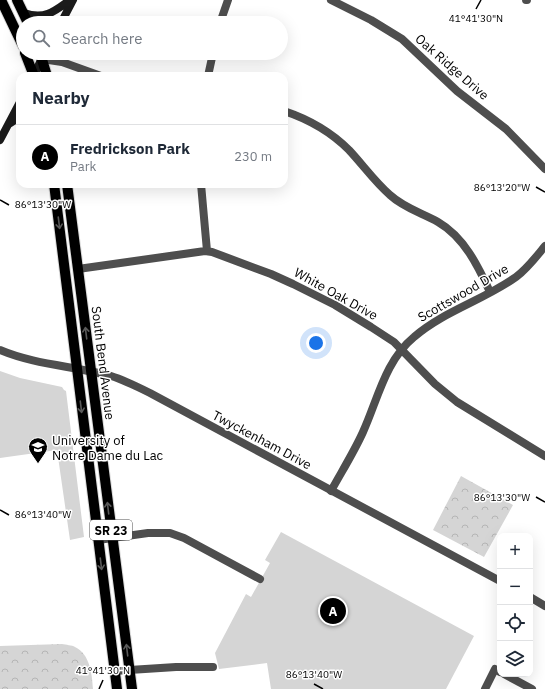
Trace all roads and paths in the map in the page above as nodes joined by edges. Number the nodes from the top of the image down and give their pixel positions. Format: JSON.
{"nodes":[{"id":1,"x":1,"y":0,"type":"edge"},
{"id":2,"x":17,"y":0,"type":"edge"},
{"id":3,"x":71,"y":0,"type":"edge"},
{"id":4,"x":228,"y":0,"type":"edge"},
{"id":5,"x":330,"y":0,"type":"edge"},
{"id":6,"x":24,"y":13,"type":"junction"},
{"id":7,"x":25,"y":16,"type":"edge"},
{"id":8,"x":63,"y":16,"type":"edge"},
{"id":9,"x":222,"y":16,"type":"edge"},
{"id":10,"x":16,"y":31,"type":"edge"},
{"id":11,"x":28,"y":60,"type":"edge"},
{"id":12,"x":40,"y":60,"type":"edge"},
{"id":13,"x":43,"y":60,"type":"edge"},
{"id":14,"x":56,"y":60,"type":"edge"},
{"id":15,"x":211,"y":60,"type":"edge"},
{"id":16,"x":32,"y":72,"type":"edge"},
{"id":17,"x":36,"y":72,"type":"edge"},
{"id":18,"x":46,"y":72,"type":"edge"},
{"id":19,"x":90,"y":72,"type":"edge"},
{"id":20,"x":209,"y":72,"type":"edge"},
{"id":21,"x":16,"y":110,"type":"edge"},
{"id":22,"x":288,"y":113,"type":"edge"},
{"id":23,"x":16,"y":120,"type":"edge"},
{"id":24,"x":8,"y":125,"type":"junction"},
{"id":25,"x":0,"y":140,"type":"edge"},
{"id":26,"x":545,"y":169,"type":"edge"},
{"id":27,"x":54,"y":188,"type":"edge"},
{"id":28,"x":68,"y":188,"type":"edge"},
{"id":29,"x":201,"y":188,"type":"edge"},
{"id":30,"x":545,"y":246,"type":"edge"},
{"id":31,"x":208,"y":251,"type":"junction"},
{"id":32,"x":78,"y":269,"type":"junction"},
{"id":33,"x":490,"y":292,"type":"junction"},
{"id":34,"x":0,"y":350,"type":"edge"},
{"id":35,"x":402,"y":350,"type":"junction"},
{"id":36,"x":76,"y":369,"type":"junction"},
{"id":37,"x":91,"y":372,"type":"junction"},
{"id":38,"x":545,"y":456,"type":"edge"},
{"id":39,"x":331,"y":491,"type":"junction"},
{"id":40,"x":112,"y":538,"type":"junction"},
{"id":41,"x":98,"y":540,"type":"junction"},
{"id":42,"x":260,"y":578,"type":"dead end"},
{"id":43,"x":497,"y":579,"type":"edge"},
{"id":44,"x":533,"y":600,"type":"edge"},
{"id":45,"x":545,"y":606,"type":"edge"},
{"id":46,"x":212,"y":667,"type":"dead end"},
{"id":47,"x":130,"y":670,"type":"junction"},
{"id":48,"x":114,"y":671,"type":"junction"},
{"id":49,"x":497,"y":672,"type":"edge"},
{"id":50,"x":510,"y":677,"type":"edge"},
{"id":51,"x":117,"y":689,"type":"edge"},
{"id":52,"x":132,"y":689,"type":"edge"},
{"id":53,"x":485,"y":689,"type":"edge"},
{"id":54,"x":532,"y":689,"type":"edge"}],
"edges":[{"from":1,"to":10,"type":"main road"},
{"from":2,"to":6,"type":"main road"},
{"from":3,"to":6,"type":"main road"},
{"from":3,"to":8,"type":"main road"},
{"from":4,"to":9,"type":"street"},
{"from":5,"to":26,"type":"street","name":"Oak Ridge Drive"},
{"from":6,"to":7,"type":"main road"},
{"from":11,"to":16,"type":"main road"},
{"from":12,"to":17,"type":"main road"},
{"from":13,"to":18,"type":"main road"},
{"from":14,"to":19,"type":"street"},
{"from":15,"to":20,"type":"street"},
{"from":21,"to":24,"type":"main road"},
{"from":22,"to":33,"type":"street"},
{"from":23,"to":24,"type":"main road"},
{"from":24,"to":25,"type":"main road"},
{"from":27,"to":36,"type":"main road","name":"South Bend Avenue","number":"SR 23","one_way":true},
{"from":28,"to":32,"type":"main road","name":"South Bend Avenue","number":"SR 23"},
{"from":29,"to":31,"type":"street"},
{"from":30,"to":33,"type":"street","name":"Scottswood Drive"},
{"from":31,"to":32,"type":"street","name":"White Oak Drive"},
{"from":31,"to":35,"type":"street","name":"White Oak Drive"},
{"from":37,"to":32,"type":"main road","name":"South Bend Avenue","number":"SR 23","one_way":true},
{"from":33,"to":35,"type":"street","name":"Scottswood Drive"},
{"from":34,"to":36,"type":"street","name":"Twyckenham Drive"},
{"from":35,"to":38,"type":"street","name":"White Oak Drive"},
{"from":35,"to":39,"type":"street","name":"Scottswood Drive"},
{"from":36,"to":37,"type":"street","name":"Twyckenham Drive"},
{"from":36,"to":41,"type":"main road","name":"South Bend Avenue","number":"SR 23","one_way":true},
{"from":37,"to":39,"type":"street","name":"Twyckenham Drive"},
{"from":40,"to":37,"type":"main road","name":"South Bend Avenue","number":"SR 23","one_way":true},
{"from":39,"to":43,"type":"street","name":"Twyckenham Drive"},
{"from":40,"to":41,"type":"street"},
{"from":40,"to":42,"type":"street"},
{"from":47,"to":40,"type":"main road","name":"South Bend Avenue","number":"SR 23","one_way":true},
{"from":41,"to":48,"type":"main road","name":"South Bend Avenue","number":"SR 23","one_way":true},
{"from":44,"to":45,"type":"street"},
{"from":46,"to":47,"type":"street"},
{"from":47,"to":48,"type":"street"},
{"from":47,"to":52,"type":"main road","name":"South Bend Avenue","number":"SR 23"},
{"from":48,"to":51,"type":"main road","name":"South Bend Avenue","number":"SR 23"},
{"from":49,"to":53,"type":"street"},
{"from":50,"to":54,"type":"street"}]}
